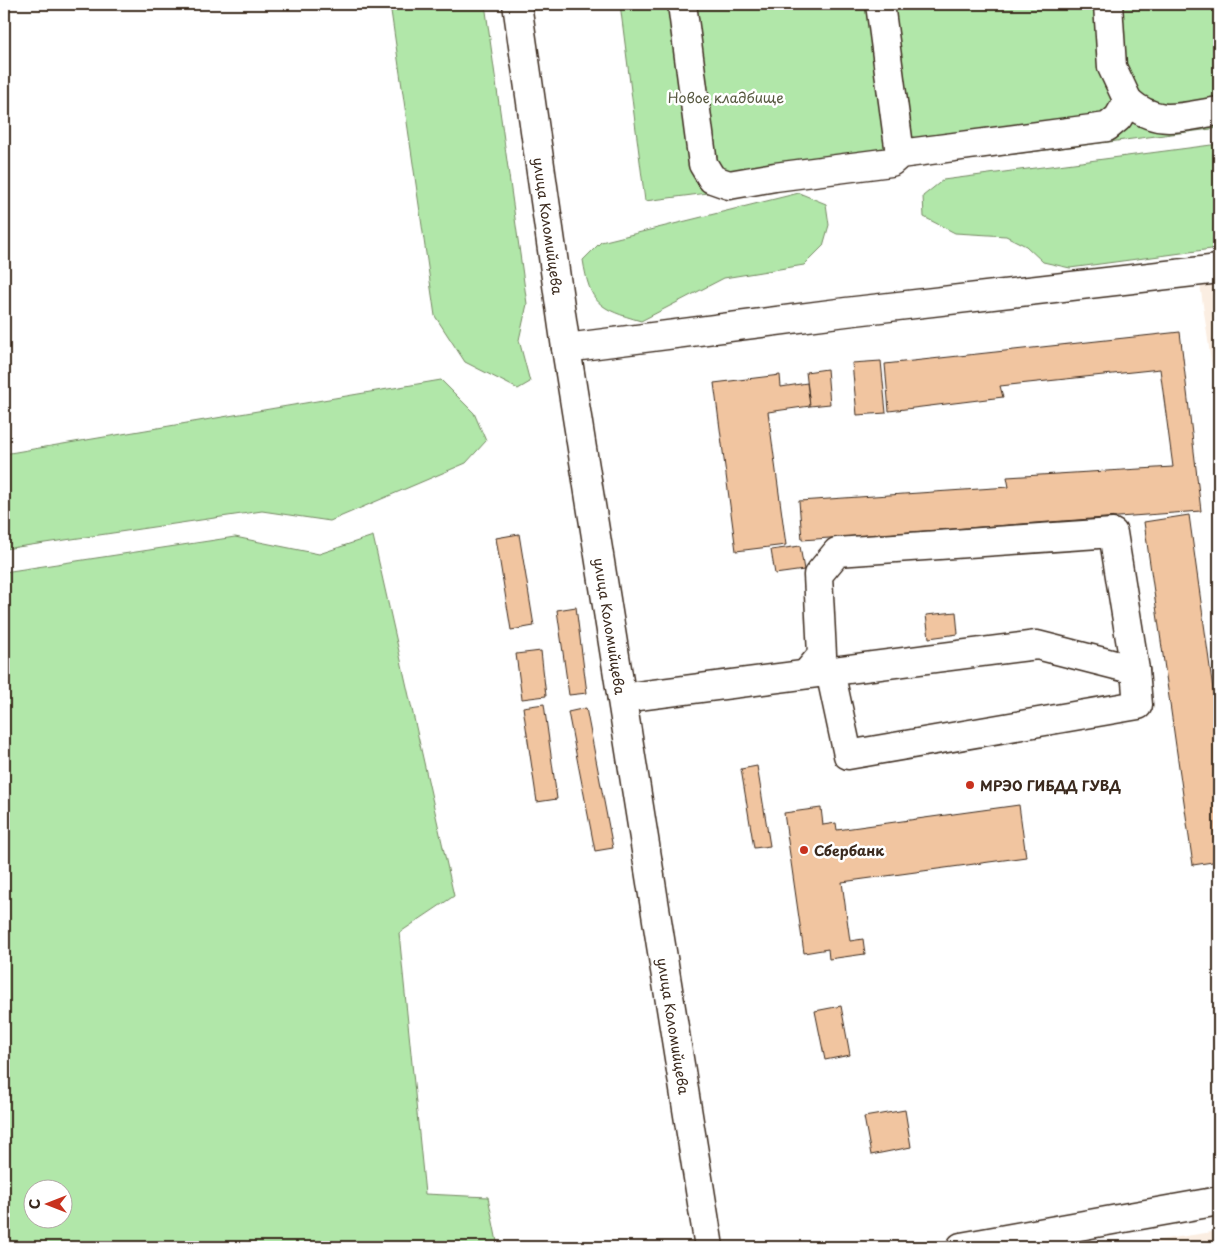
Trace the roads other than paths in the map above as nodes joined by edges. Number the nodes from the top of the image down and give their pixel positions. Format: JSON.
{"nodes":[{"id":1,"x":517,"y":4,"type":"edge"},
{"id":2,"x":682,"y":4,"type":"edge"},
{"id":3,"x":880,"y":4,"type":"edge"},
{"id":4,"x":1108,"y":4,"type":"edge"},
{"id":5,"x":1128,"y":101,"type":"junction"},
{"id":6,"x":1219,"y":111,"type":"edge"},
{"id":7,"x":900,"y":154,"type":"junction"},
{"id":8,"x":1219,"y":271,"type":"edge"},
{"id":9,"x":566,"y":348,"type":"junction"},
{"id":10,"x":1135,"y":670,"type":"junction"},
{"id":11,"x":818,"y":673,"type":"junction"},
{"id":12,"x":622,"y":698,"type":"junction"},
{"id":13,"x":1219,"y":1201,"type":"edge"},
{"id":14,"x":709,"y":1247,"type":"edge"},
{"id":15,"x":961,"y":1247,"type":"edge"}],
"edges":[{"from":1,"to":9,"type":"street","name":"улица Коломийцева"},
{"from":2,"to":7,"type":"street"},
{"from":3,"to":7,"type":"street"},
{"from":4,"to":5,"type":"street"},
{"from":5,"to":6,"type":"street"},
{"from":5,"to":7,"type":"street"},
{"from":8,"to":9,"type":"street"},
{"from":9,"to":12,"type":"street","name":"улица Коломийцева"},
{"from":10,"to":11,"type":"street"},
{"from":10,"to":11,"type":"street"},
{"from":10,"to":11,"type":"street"},
{"from":11,"to":12,"type":"street"},
{"from":12,"to":14,"type":"street","name":"улица Коломийцева"},
{"from":13,"to":15,"type":"street"}]}
